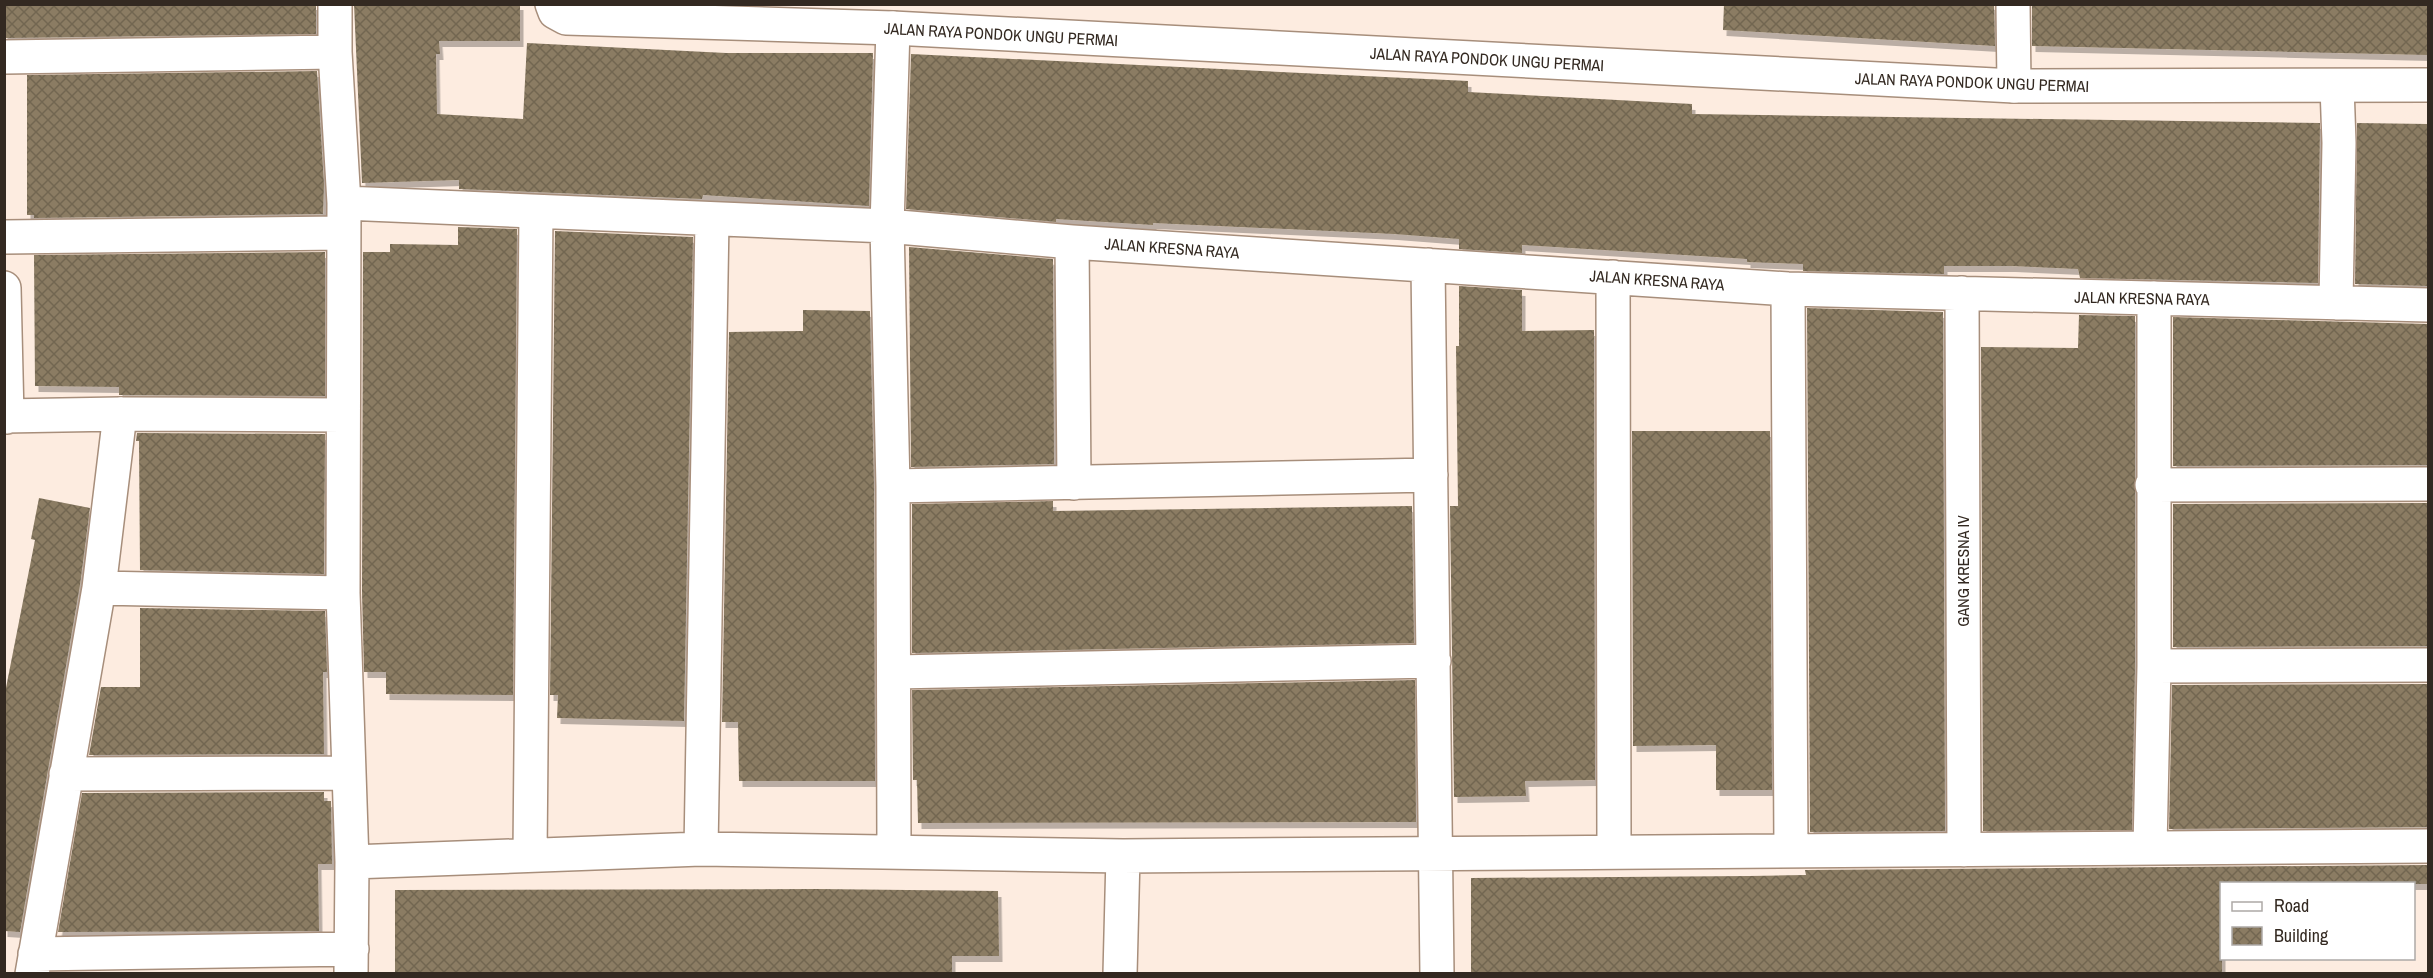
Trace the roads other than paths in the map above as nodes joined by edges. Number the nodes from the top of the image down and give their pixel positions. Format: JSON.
{"nodes":[{"id":1,"x":335,"y":4,"type":"edge"},
{"id":2,"x":552,"y":4,"type":"edge"},
{"id":3,"x":2013,"y":4,"type":"edge"},
{"id":4,"x":893,"y":28,"type":"junction"},
{"id":5,"x":334,"y":52,"type":"junction"},
{"id":6,"x":4,"y":57,"type":"edge"},
{"id":7,"x":2428,"y":85,"type":"edge"},
{"id":8,"x":2014,"y":86,"type":"junction"},
{"id":9,"x":2337,"y":86,"type":"junction"},
{"id":10,"x":536,"y":212,"type":"junction"},
{"id":11,"x":343,"y":218,"type":"junction"},
{"id":12,"x":712,"y":220,"type":"junction"},
{"id":13,"x":886,"y":226,"type":"junction"},
{"id":14,"x":4,"y":237,"type":"edge"},
{"id":15,"x":1072,"y":242,"type":"junction"},
{"id":16,"x":1428,"y":265,"type":"junction"},
{"id":17,"x":1613,"y":277,"type":"junction"},
{"id":18,"x":4,"y":288,"type":"edge"},
{"id":19,"x":1788,"y":289,"type":"junction"},
{"id":20,"x":1962,"y":293,"type":"junction"},
{"id":21,"x":2154,"y":298,"type":"junction"},
{"id":22,"x":2336,"y":303,"type":"junction"},
{"id":23,"x":2428,"y":305,"type":"edge"},
{"id":24,"x":120,"y":414,"type":"junction"},
{"id":25,"x":342,"y":415,"type":"junction"},
{"id":26,"x":6,"y":417,"type":"edge"},
{"id":27,"x":1431,"y":475,"type":"junction"},
{"id":28,"x":1074,"y":483,"type":"junction"},
{"id":29,"x":2152,"y":484,"type":"junction"},
{"id":30,"x":2428,"y":484,"type":"edge"},
{"id":31,"x":893,"y":486,"type":"junction"},
{"id":32,"x":99,"y":588,"type":"junction"},
{"id":33,"x":343,"y":593,"type":"junction"},
{"id":34,"x":1434,"y":661,"type":"junction"},
{"id":35,"x":2428,"y":665,"type":"edge"},
{"id":36,"x":2154,"y":666,"type":"junction"},
{"id":37,"x":895,"y":672,"type":"junction"},
{"id":38,"x":349,"y":773,"type":"junction"},
{"id":39,"x":66,"y":774,"type":"junction"},
{"id":40,"x":2428,"y":846,"type":"edge"},
{"id":41,"x":2150,"y":848,"type":"junction"},
{"id":42,"x":701,"y":849,"type":"junction"},
{"id":43,"x":1964,"y":849,"type":"junction"},
{"id":44,"x":894,"y":851,"type":"junction"},
{"id":45,"x":1791,"y":851,"type":"junction"},
{"id":46,"x":1614,"y":852,"type":"junction"},
{"id":47,"x":1436,"y":854,"type":"junction"},
{"id":48,"x":530,"y":855,"type":"junction"},
{"id":49,"x":1123,"y":856,"type":"junction"},
{"id":50,"x":352,"y":862,"type":"junction"},
{"id":51,"x":352,"y":961,"type":"edge"},
{"id":52,"x":33,"y":964,"type":"edge"},
{"id":53,"x":1120,"y":974,"type":"edge"},
{"id":54,"x":1437,"y":974,"type":"edge"}],
"edges":[{"from":1,"to":5,"type":"street"},
{"from":2,"to":4,"type":"street","name":"JALAN RAYA PONDOK UNGU PERMAI"},
{"from":3,"to":8,"type":"street"},
{"from":4,"to":8,"type":"street","name":"JALAN RAYA PONDOK UNGU PERMAI"},
{"from":4,"to":13,"type":"street"},
{"from":5,"to":6,"type":"street"},
{"from":5,"to":11,"type":"street"},
{"from":7,"to":9,"type":"street","name":"JALAN RAYA PONDOK UNGU PERMAI"},
{"from":8,"to":9,"type":"street","name":"JALAN RAYA PONDOK UNGU PERMAI"},
{"from":9,"to":22,"type":"street"},
{"from":10,"to":11,"type":"street","name":"JALAN KRESNA RAYA"},
{"from":10,"to":12,"type":"street","name":"JALAN KRESNA RAYA"},
{"from":10,"to":48,"type":"street"},
{"from":11,"to":14,"type":"street","name":"JALAN KRESNA RAYA"},
{"from":11,"to":25,"type":"street"},
{"from":12,"to":13,"type":"street","name":"JALAN KRESNA RAYA"},
{"from":12,"to":42,"type":"street"},
{"from":13,"to":15,"type":"street","name":"JALAN KRESNA RAYA"},
{"from":13,"to":31,"type":"street"},
{"from":15,"to":16,"type":"street","name":"JALAN KRESNA RAYA"},
{"from":15,"to":28,"type":"street"},
{"from":16,"to":17,"type":"street","name":"JALAN KRESNA RAYA"},
{"from":16,"to":27,"type":"street"},
{"from":17,"to":19,"type":"street","name":"JALAN KRESNA RAYA"},
{"from":17,"to":46,"type":"street"},
{"from":18,"to":26,"type":"street"},
{"from":19,"to":20,"type":"street","name":"JALAN KRESNA RAYA"},
{"from":19,"to":45,"type":"street"},
{"from":20,"to":21,"type":"street","name":"JALAN KRESNA RAYA"},
{"from":20,"to":43,"type":"street","name":"GANG KRESNA IV"},
{"from":21,"to":22,"type":"street","name":"JALAN KRESNA RAYA"},
{"from":21,"to":29,"type":"street"},
{"from":22,"to":23,"type":"street","name":"JALAN KRESNA RAYA"},
{"from":24,"to":25,"type":"street"},
{"from":24,"to":26,"type":"street"},
{"from":24,"to":32,"type":"street"},
{"from":25,"to":33,"type":"street"},
{"from":27,"to":28,"type":"street"},
{"from":27,"to":34,"type":"street"},
{"from":28,"to":31,"type":"street"},
{"from":29,"to":30,"type":"street"},
{"from":29,"to":36,"type":"street"},
{"from":31,"to":37,"type":"street"},
{"from":32,"to":33,"type":"street"},
{"from":32,"to":39,"type":"street"},
{"from":33,"to":38,"type":"street"},
{"from":34,"to":37,"type":"street"},
{"from":34,"to":47,"type":"street"},
{"from":35,"to":36,"type":"street"},
{"from":36,"to":41,"type":"street"},
{"from":37,"to":44,"type":"street"},
{"from":38,"to":39,"type":"street"},
{"from":38,"to":50,"type":"street"},
{"from":39,"to":52,"type":"street"},
{"from":40,"to":41,"type":"street"},
{"from":41,"to":43,"type":"street"},
{"from":42,"to":44,"type":"street"},
{"from":42,"to":48,"type":"street"},
{"from":43,"to":45,"type":"street"},
{"from":44,"to":49,"type":"street"},
{"from":45,"to":46,"type":"street"},
{"from":46,"to":47,"type":"street"},
{"from":47,"to":49,"type":"street"},
{"from":47,"to":54,"type":"street"},
{"from":48,"to":50,"type":"street"},
{"from":49,"to":53,"type":"street"},
{"from":50,"to":51,"type":"street"},
{"from":51,"to":52,"type":"street"}]}
